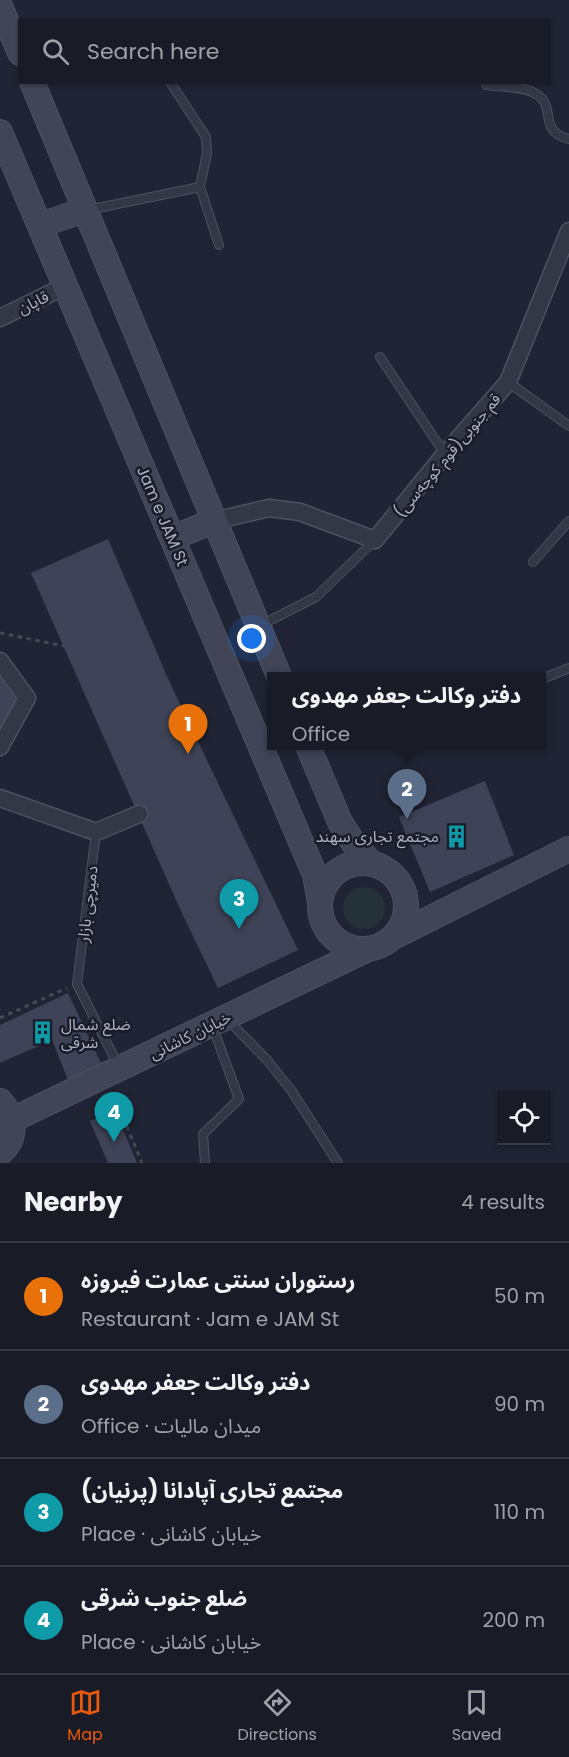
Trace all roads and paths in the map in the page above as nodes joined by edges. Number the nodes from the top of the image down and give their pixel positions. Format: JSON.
{"nodes":[{"id":1,"x":0,"y":6,"type":"edge"},
{"id":2,"x":18,"y":48,"type":"edge"},
{"id":3,"x":33,"y":84,"type":"edge"},
{"id":4,"x":171,"y":84,"type":"edge"},
{"id":5,"x":486,"y":85,"type":"dead end"},
{"id":6,"x":0,"y":132,"type":"edge"},
{"id":7,"x":569,"y":139,"type":"edge"},
{"id":8,"x":200,"y":187,"type":"junction"},
{"id":9,"x":85,"y":210,"type":"junction"},
{"id":10,"x":40,"y":225,"type":"junction"},
{"id":11,"x":569,"y":231,"type":"edge"},
{"id":12,"x":219,"y":245,"type":"dead end"},
{"id":13,"x":65,"y":286,"type":"junction"},
{"id":14,"x":0,"y":318,"type":"edge"},
{"id":15,"x":380,"y":357,"type":"dead end"},
{"id":16,"x":508,"y":382,"type":"junction"},
{"id":17,"x":569,"y":426,"type":"edge"},
{"id":18,"x":446,"y":454,"type":"junction"},
{"id":19,"x":214,"y":521,"type":"junction"},
{"id":20,"x":569,"y":521,"type":"edge"},
{"id":21,"x":172,"y":538,"type":"junction"},
{"id":22,"x":375,"y":540,"type":"junction"},
{"id":23,"x":533,"y":562,"type":"dead end"},
{"id":24,"x":258,"y":627,"type":"junction"},
{"id":25,"x":0,"y":633,"type":"edge"},
{"id":26,"x":64,"y":646,"type":"dead end"},
{"id":27,"x":0,"y":661,"type":"edge"},
{"id":28,"x":569,"y":668,"type":"edge"},
{"id":29,"x":277,"y":672,"type":"edge"},
{"id":30,"x":546,"y":677,"type":"edge"},
{"id":31,"x":0,"y":747,"type":"edge"},
{"id":32,"x":310,"y":750,"type":"edge"},
{"id":33,"x":0,"y":798,"type":"edge"},
{"id":34,"x":139,"y":814,"type":"dead end"},
{"id":35,"x":96,"y":832,"type":"junction"},
{"id":36,"x":569,"y":849,"type":"edge"},
{"id":37,"x":372,"y":864,"type":"junction"},
{"id":38,"x":320,"y":903,"type":"junction"},
{"id":39,"x":393,"y":937,"type":"junction"},
{"id":40,"x":368,"y":949,"type":"junction"},
{"id":41,"x":77,"y":984,"type":"junction"},
{"id":42,"x":0,"y":1018,"type":"edge"},
{"id":43,"x":219,"y":1021,"type":"junction"},
{"id":44,"x":113,"y":1072,"type":"junction"},
{"id":45,"x":6,"y":1110,"type":"edge"},
{"id":46,"x":0,"y":1153,"type":"edge"},
{"id":47,"x":142,"y":1163,"type":"edge"},
{"id":48,"x":205,"y":1163,"type":"edge"},
{"id":49,"x":338,"y":1163,"type":"edge"}],
"edges":[{"from":1,"to":2,"type":"street"},
{"from":3,"to":9,"type":"street"},
{"from":4,"to":8,"type":"lane"},
{"from":5,"to":7,"type":"lane"},
{"from":6,"to":10,"type":"street","name":"Jam e JAM St"},
{"from":8,"to":9,"type":"lane"},
{"from":8,"to":12,"type":"lane"},
{"from":9,"to":10,"type":"street"},
{"from":9,"to":19,"type":"street"},
{"from":10,"to":13,"type":"street","name":"Jam e JAM St"},
{"from":11,"to":16,"type":"street","name":"قم جنوبی(قوم کوچه‌سی)"},
{"from":13,"to":14,"type":"street","name":"قاپان"},
{"from":13,"to":21,"type":"street","name":"Jam e JAM St"},
{"from":15,"to":18,"type":"lane"},
{"from":16,"to":17,"type":"lane"},
{"from":16,"to":18,"type":"street","name":"قم جنوبی(قوم کوچه‌سی)"},
{"from":18,"to":22,"type":"street","name":"قم جنوبی(قوم کوچه‌سی)"},
{"from":19,"to":21,"type":"street"},
{"from":19,"to":22,"type":"street"},
{"from":19,"to":24,"type":"street"},
{"from":20,"to":23,"type":"lane"},
{"from":21,"to":38,"type":"street","name":"Jam e JAM St"},
{"from":22,"to":24,"type":"lane","name":"قم جنوبی(قوم کوچه‌سی)"},
{"from":24,"to":29,"type":"street"},
{"from":25,"to":26,"type":"path"},
{"from":27,"to":31,"type":"street"},
{"from":28,"to":30,"type":"lane"},
{"from":32,"to":37,"type":"street"},
{"from":33,"to":35,"type":"street"},
{"from":34,"to":35,"type":"street"},
{"from":35,"to":41,"type":"lane","name":"دمیرچی بازار"},
{"from":36,"to":39,"type":"street"},
{"from":37,"to":38,"type":"street"},
{"from":37,"to":39,"type":"street"},
{"from":38,"to":40,"type":"street"},
{"from":39,"to":40,"type":"street"},
{"from":40,"to":43,"type":"street","name":"خیابان کاشانی"},
{"from":41,"to":42,"type":"path"},
{"from":41,"to":44,"type":"lane"},
{"from":43,"to":44,"type":"street","name":"خیابان کاشانی"},
{"from":43,"to":48,"type":"lane"},
{"from":43,"to":49,"type":"lane"},
{"from":44,"to":45,"type":"street","name":"خیابان کاشانی"},
{"from":44,"to":47,"type":"path"},
{"from":45,"to":46,"type":"street"}]}
